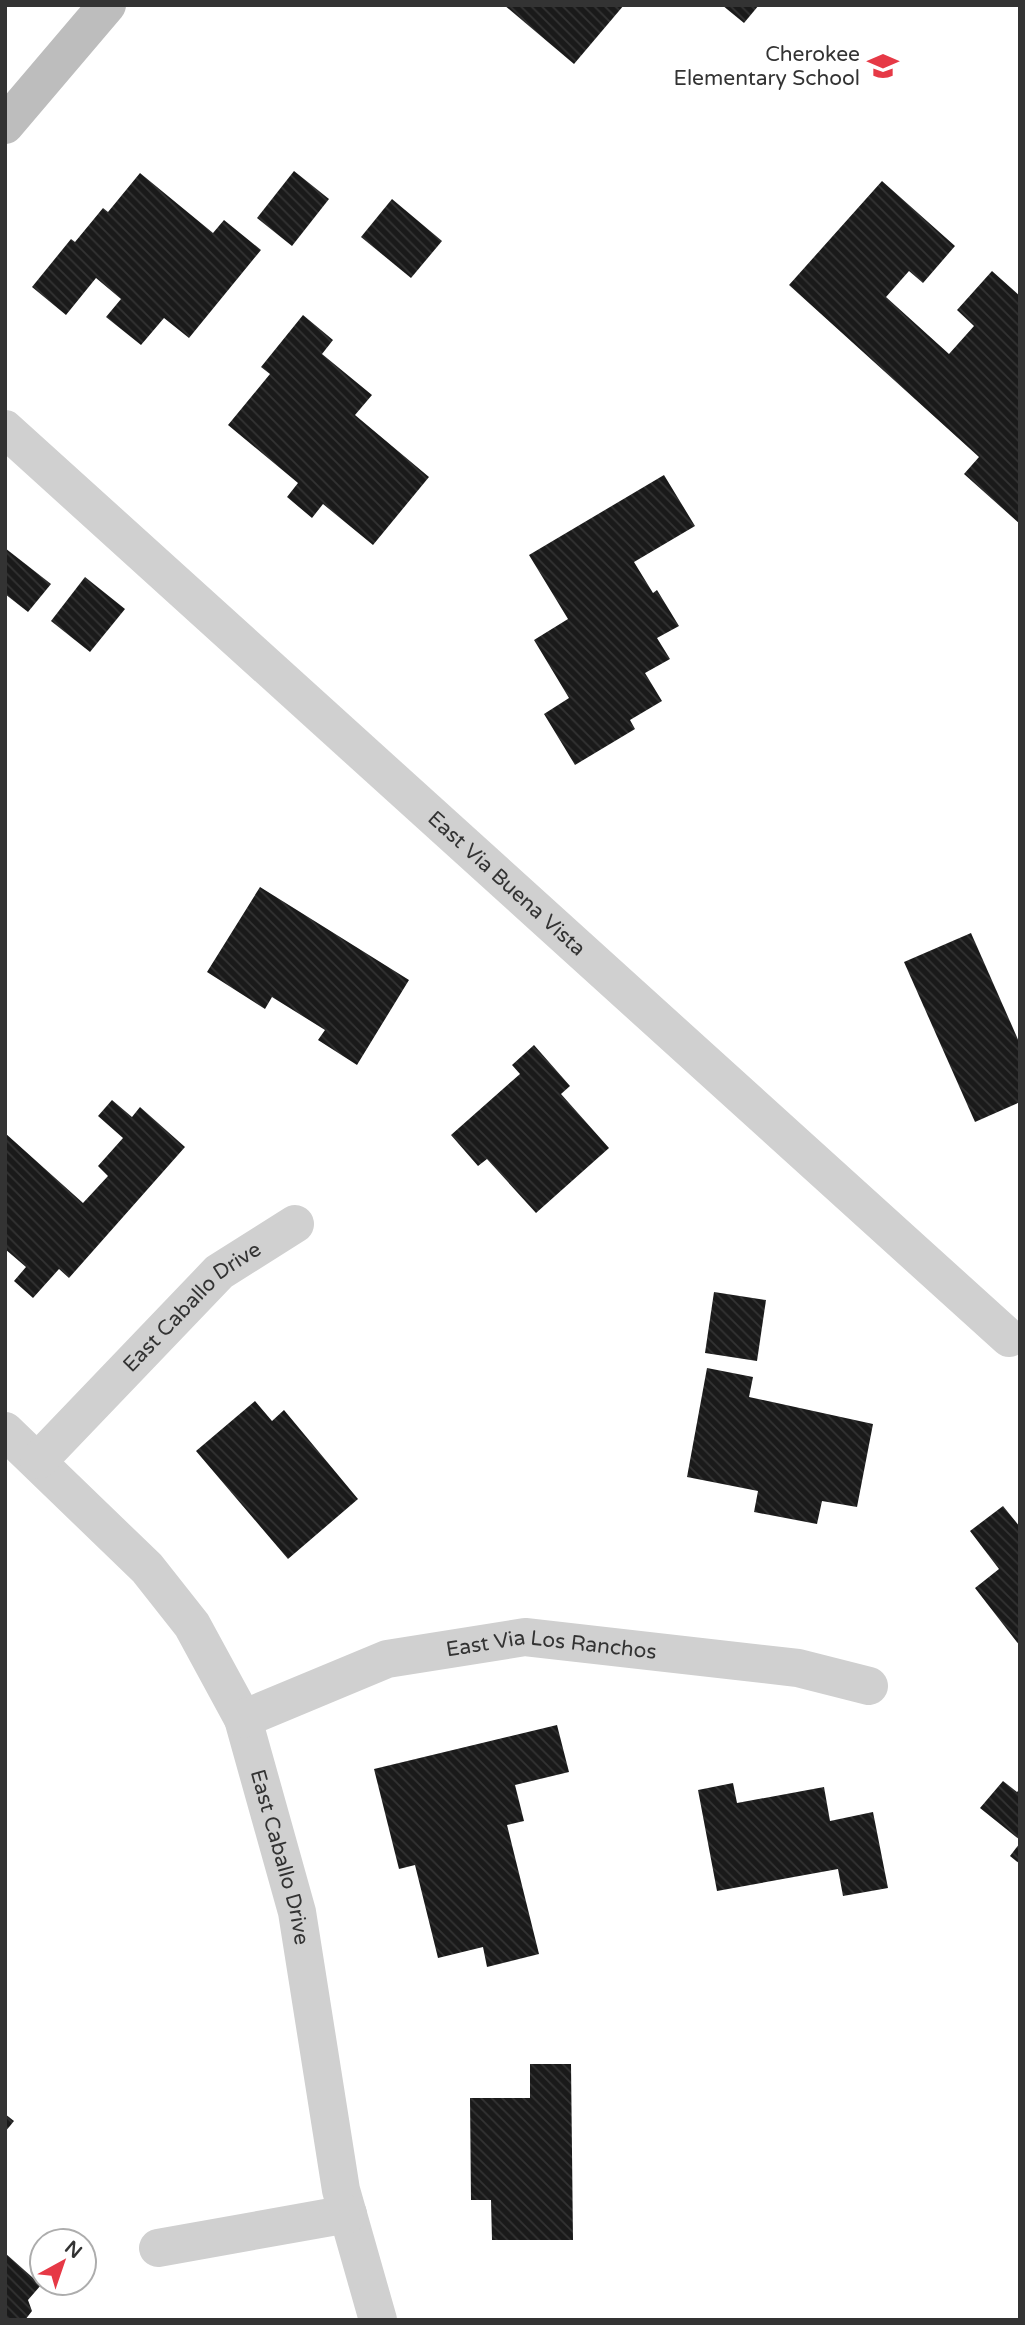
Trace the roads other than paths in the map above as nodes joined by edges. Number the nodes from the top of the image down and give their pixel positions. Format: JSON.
{"nodes":[{"id":1,"x":107,"y":5,"type":"edge"},
{"id":2,"x":5,"y":125,"type":"edge"},
{"id":3,"x":5,"y":429,"type":"edge"},
{"id":4,"x":295,"y":1224,"type":"dead end"},
{"id":5,"x":1009,"y":1338,"type":"dead end"},
{"id":6,"x":5,"y":1431,"type":"edge"},
{"id":7,"x":39,"y":1460,"type":"junction"},
{"id":8,"x":869,"y":1686,"type":"dead end"},
{"id":9,"x":243,"y":1719,"type":"junction"},
{"id":10,"x":348,"y":2214,"type":"junction"},
{"id":11,"x":158,"y":2248,"type":"dead end"},
{"id":12,"x":378,"y":2320,"type":"edge"}],
"edges":[{"from":1,"to":2,"type":"street"},
{"from":3,"to":5,"type":"street","name":"East Via Buena Vista"},
{"from":4,"to":7,"type":"street","name":"East Caballo Drive"},
{"from":6,"to":7,"type":"street","name":"East Caballo Drive"},
{"from":7,"to":9,"type":"street","name":"East Caballo Drive"},
{"from":8,"to":9,"type":"street","name":"East Via Los Ranchos"},
{"from":9,"to":10,"type":"street","name":"East Caballo Drive"},
{"from":10,"to":11,"type":"street"},
{"from":10,"to":12,"type":"street","name":"East Caballo Drive"}]}
